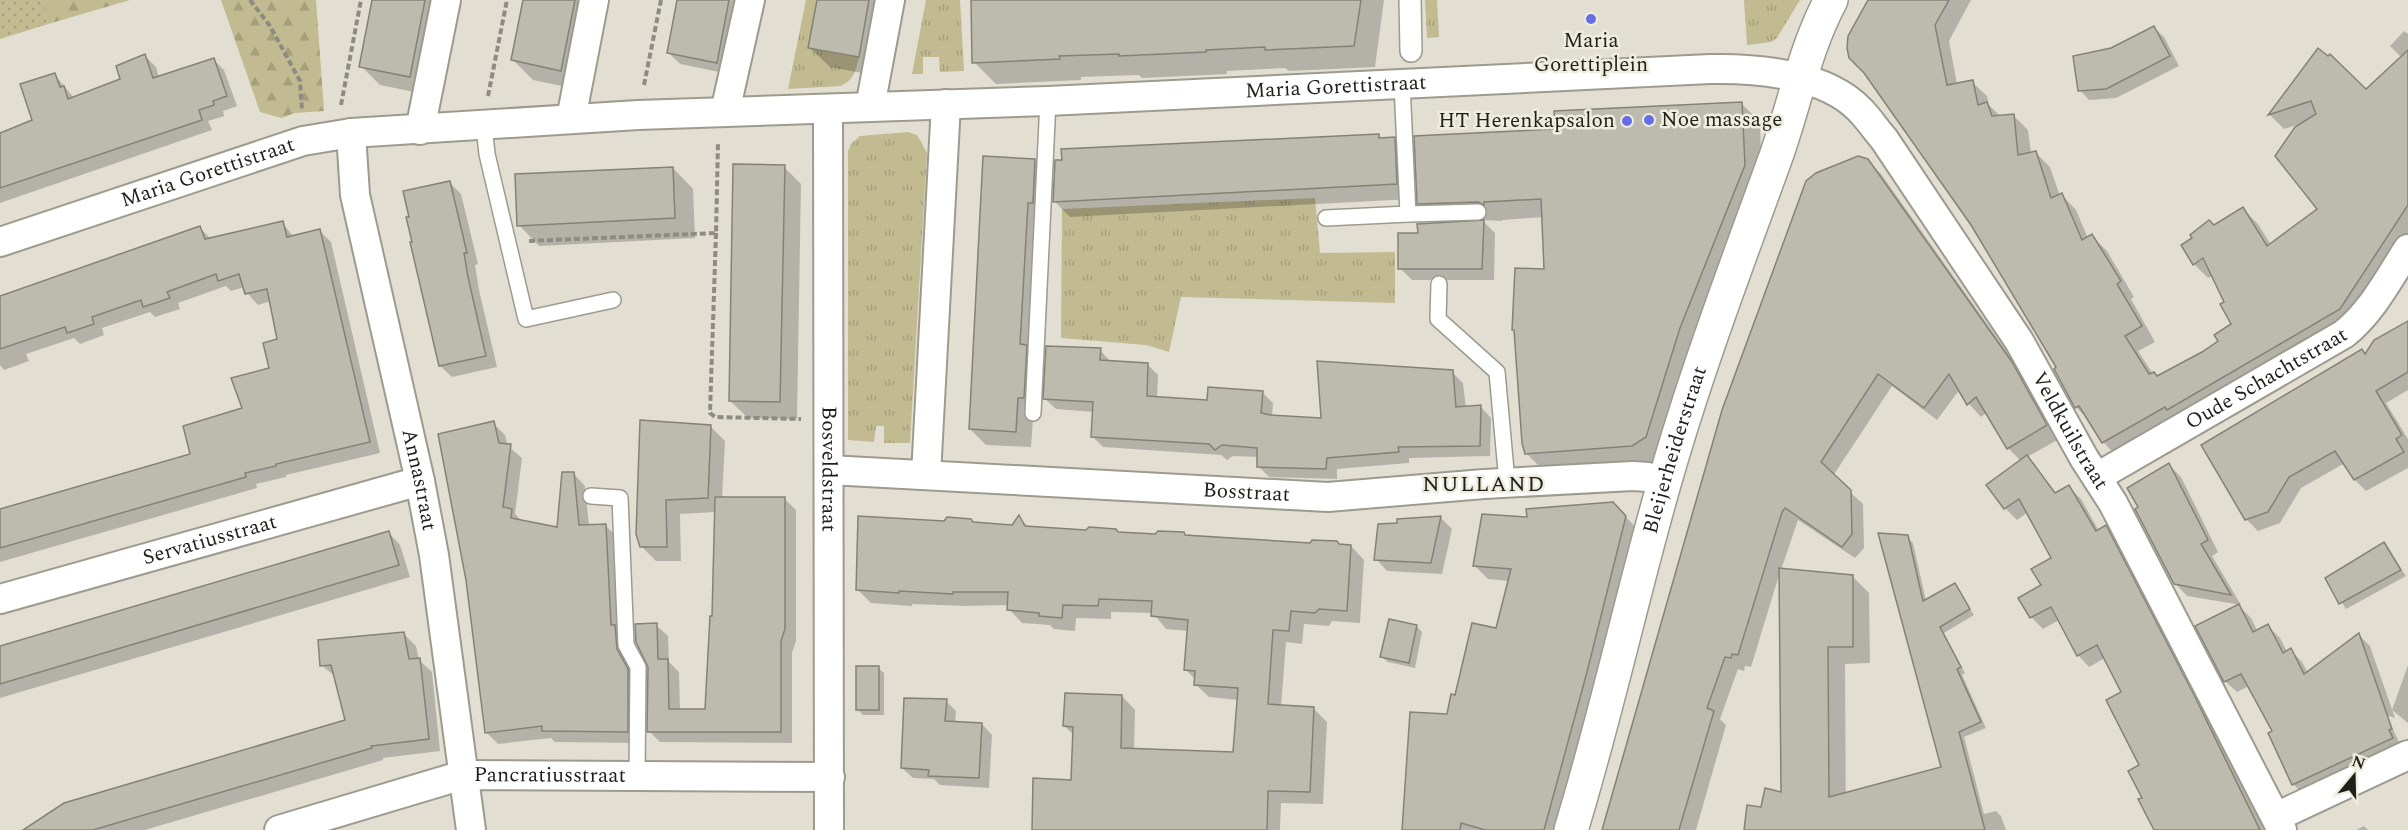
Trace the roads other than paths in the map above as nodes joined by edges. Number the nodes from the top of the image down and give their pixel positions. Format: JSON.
{"nodes":[{"id":1,"x":446,"y":0,"type":"edge"},
{"id":2,"x":594,"y":0,"type":"edge"},
{"id":3,"x":750,"y":0,"type":"edge"},
{"id":4,"x":890,"y":0,"type":"edge"},
{"id":5,"x":1410,"y":0,"type":"edge"},
{"id":6,"x":1831,"y":0,"type":"edge"},
{"id":7,"x":1411,"y":51,"type":"dead end"},
{"id":8,"x":1802,"y":77,"type":"junction"},
{"id":9,"x":1402,"y":84,"type":"junction"},
{"id":10,"x":1048,"y":101,"type":"junction"},
{"id":11,"x":946,"y":104,"type":"junction"},
{"id":12,"x":870,"y":107,"type":"junction"},
{"id":13,"x":828,"y":109,"type":"junction"},
{"id":14,"x":725,"y":112,"type":"junction"},
{"id":15,"x":571,"y":119,"type":"junction"},
{"id":16,"x":484,"y":126,"type":"junction"},
{"id":17,"x":420,"y":130,"type":"junction"},
{"id":18,"x":345,"y":134,"type":"junction"},
{"id":19,"x":1478,"y":212,"type":"dead end"},
{"id":20,"x":1408,"y":214,"type":"junction"},
{"id":21,"x":1326,"y":218,"type":"dead end"},
{"id":22,"x":0,"y":242,"type":"edge"},
{"id":23,"x":2408,"y":249,"type":"edge"},
{"id":24,"x":1439,"y":284,"type":"dead end"},
{"id":25,"x":613,"y":300,"type":"dead end"},
{"id":26,"x":1033,"y":413,"type":"dead end"},
{"id":27,"x":829,"y":470,"type":"junction"},
{"id":28,"x":926,"y":475,"type":"junction"},
{"id":29,"x":2097,"y":477,"type":"junction"},
{"id":30,"x":420,"y":481,"type":"junction"},
{"id":31,"x":1507,"y":482,"type":"junction"},
{"id":32,"x":1664,"y":482,"type":"junction"},
{"id":33,"x":591,"y":496,"type":"dead end"},
{"id":34,"x":0,"y":599,"type":"edge"},
{"id":35,"x":2408,"y":755,"type":"edge"},
{"id":36,"x":463,"y":775,"type":"junction"},
{"id":37,"x":637,"y":776,"type":"junction"},
{"id":38,"x":830,"y":777,"type":"junction"},
{"id":39,"x":2279,"y":824,"type":"edge"},
{"id":40,"x":279,"y":830,"type":"edge"},
{"id":41,"x":471,"y":830,"type":"edge"},
{"id":42,"x":829,"y":830,"type":"edge"},
{"id":43,"x":1571,"y":830,"type":"edge"}],
"edges":[{"from":1,"to":17,"type":"street"},
{"from":2,"to":15,"type":"street"},
{"from":3,"to":14,"type":"street"},
{"from":4,"to":12,"type":"street"},
{"from":5,"to":7,"type":"street"},
{"from":6,"to":8,"type":"street","name":"Bleijerheiderstraat"},
{"from":8,"to":9,"type":"street","name":"Maria Gorettistraat"},
{"from":8,"to":29,"type":"street","name":"Veldkuilstraat"},
{"from":8,"to":32,"type":"street","name":"Bleijerheiderstraat"},
{"from":9,"to":10,"type":"street","name":"Maria Gorettistraat"},
{"from":9,"to":20,"type":"lane"},
{"from":10,"to":11,"type":"street","name":"Maria Gorettistraat"},
{"from":10,"to":26,"type":"lane"},
{"from":11,"to":12,"type":"street","name":"Maria Gorettistraat"},
{"from":11,"to":28,"type":"street"},
{"from":12,"to":13,"type":"street","name":"Maria Gorettistraat"},
{"from":13,"to":14,"type":"street","name":"Maria Gorettistraat"},
{"from":13,"to":27,"type":"street","name":"Bosveldstraat"},
{"from":14,"to":15,"type":"street","name":"Maria Gorettistraat"},
{"from":15,"to":16,"type":"street","name":"Maria Gorettistraat"},
{"from":16,"to":17,"type":"street","name":"Maria Gorettistraat"},
{"from":16,"to":25,"type":"lane"},
{"from":17,"to":18,"type":"street","name":"Maria Gorettistraat"},
{"from":18,"to":22,"type":"street","name":"Maria Gorettistraat"},
{"from":18,"to":30,"type":"street","name":"Annastraat"},
{"from":19,"to":20,"type":"lane"},
{"from":20,"to":21,"type":"lane"},
{"from":23,"to":29,"type":"street","name":"Oude Schachtstraat"},
{"from":24,"to":31,"type":"lane"},
{"from":27,"to":28,"type":"street","name":"Bosstraat"},
{"from":27,"to":38,"type":"street","name":"Bosveldstraat"},
{"from":28,"to":31,"type":"street","name":"Bosstraat"},
{"from":29,"to":39,"type":"street","name":"Veldkuilstraat"},
{"from":30,"to":34,"type":"street","name":"Servatiusstraat"},
{"from":30,"to":36,"type":"street","name":"Annastraat"},
{"from":31,"to":32,"type":"street","name":"Bosstraat"},
{"from":32,"to":43,"type":"street","name":"Bleijerheiderstraat"},
{"from":33,"to":37,"type":"lane"},
{"from":35,"to":39,"type":"street"},
{"from":36,"to":37,"type":"street","name":"Pancratiusstraat"},
{"from":36,"to":40,"type":"street","name":"Pancratiusstraat"},
{"from":36,"to":41,"type":"street","name":"Annastraat"},
{"from":37,"to":38,"type":"street","name":"Pancratiusstraat"},
{"from":38,"to":42,"type":"street","name":"Bosveldstraat"}]}
